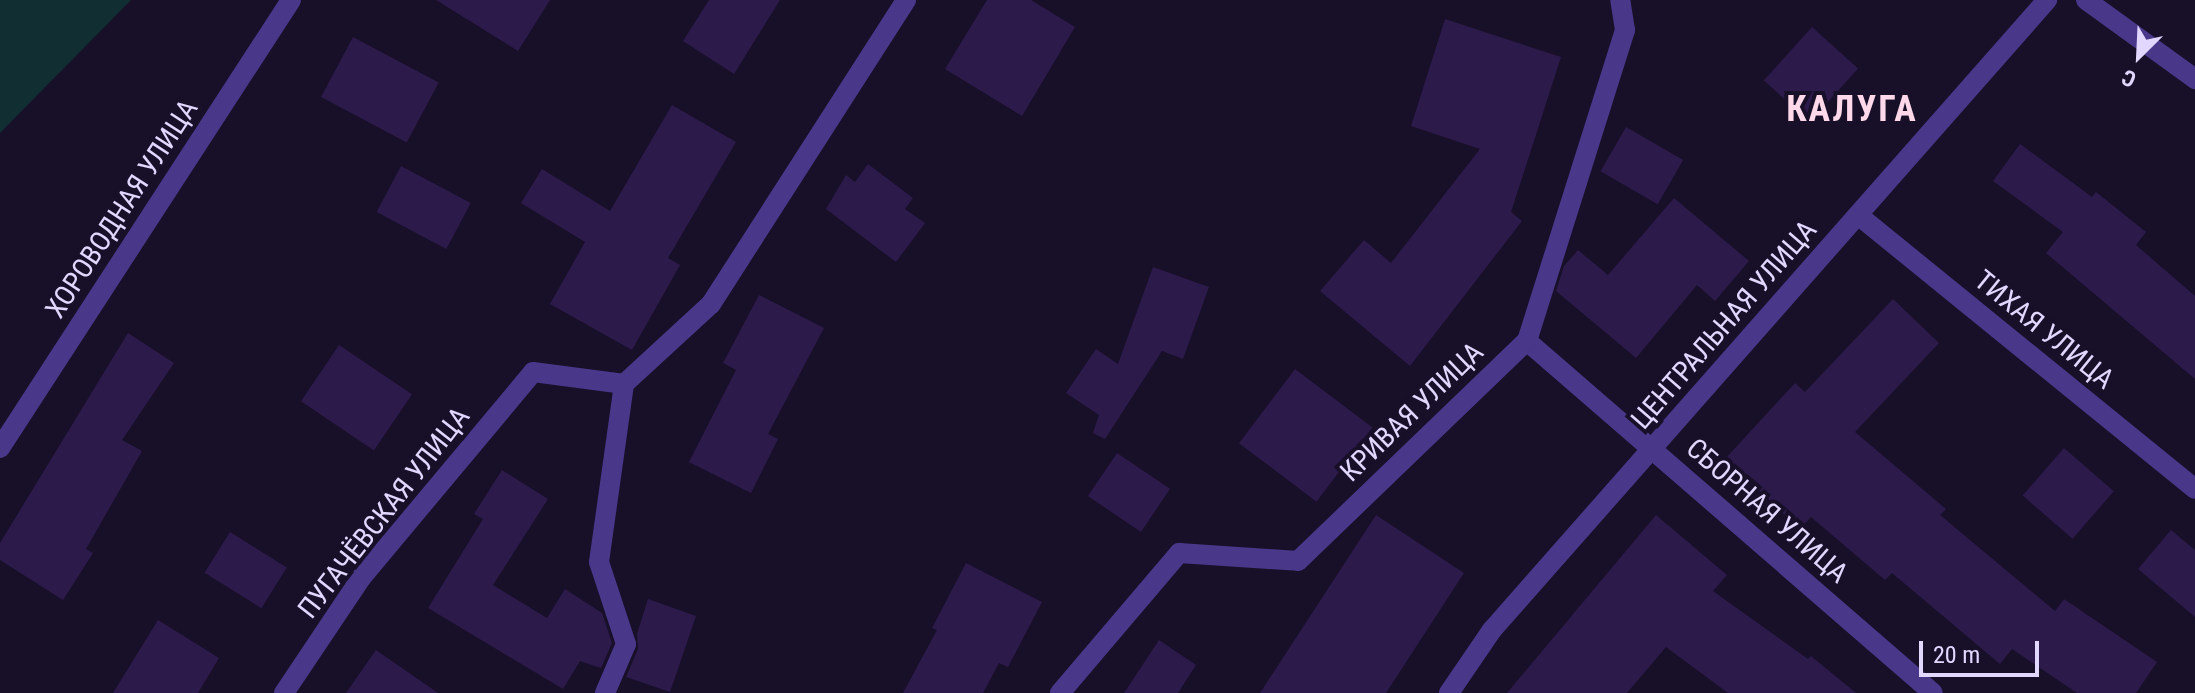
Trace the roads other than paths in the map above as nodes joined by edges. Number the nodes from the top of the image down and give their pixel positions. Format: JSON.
{"nodes":[{"id":1,"x":291,"y":0,"type":"edge"},
{"id":2,"x":906,"y":0,"type":"edge"},
{"id":3,"x":1620,"y":0,"type":"edge"},
{"id":4,"x":2047,"y":0,"type":"edge"},
{"id":5,"x":2086,"y":0,"type":"edge"},
{"id":6,"x":2195,"y":79,"type":"edge"},
{"id":7,"x":1858,"y":215,"type":"junction"},
{"id":8,"x":1527,"y":341,"type":"junction"},
{"id":9,"x":624,"y":384,"type":"junction"},
{"id":10,"x":0,"y":448,"type":"edge"},
{"id":11,"x":1653,"y":448,"type":"junction"},
{"id":12,"x":2195,"y":489,"type":"edge"},
{"id":13,"x":284,"y":693,"type":"edge"},
{"id":14,"x":605,"y":693,"type":"edge"},
{"id":15,"x":1060,"y":693,"type":"edge"},
{"id":16,"x":1449,"y":693,"type":"edge"},
{"id":17,"x":1933,"y":693,"type":"edge"}],
"edges":[{"from":1,"to":10,"type":"street","name":"ХОРОВОДНАЯ УЛИЦА"},
{"from":2,"to":9,"type":"street"},
{"from":3,"to":8,"type":"street","name":"КРИВАЯ УЛИЦА"},
{"from":4,"to":7,"type":"street","name":"ЦЕНТРАЛЬНАЯ УЛИЦА"},
{"from":5,"to":6,"type":"street"},
{"from":7,"to":11,"type":"street","name":"ЦЕНТРАЛЬНАЯ УЛИЦА"},
{"from":7,"to":12,"type":"street","name":"ТИХАЯ УЛИЦА"},
{"from":8,"to":11,"type":"street","name":"СБОРНАЯ УЛИЦА"},
{"from":8,"to":15,"type":"street","name":"КРИВАЯ УЛИЦА"},
{"from":9,"to":13,"type":"street","name":"ПУГАЧЁВСКАЯ УЛИЦА"},
{"from":9,"to":14,"type":"street"},
{"from":11,"to":16,"type":"street","name":"ЦЕНТРАЛЬНАЯ УЛИЦА"},
{"from":11,"to":17,"type":"street","name":"СБОРНАЯ УЛИЦА"}]}
